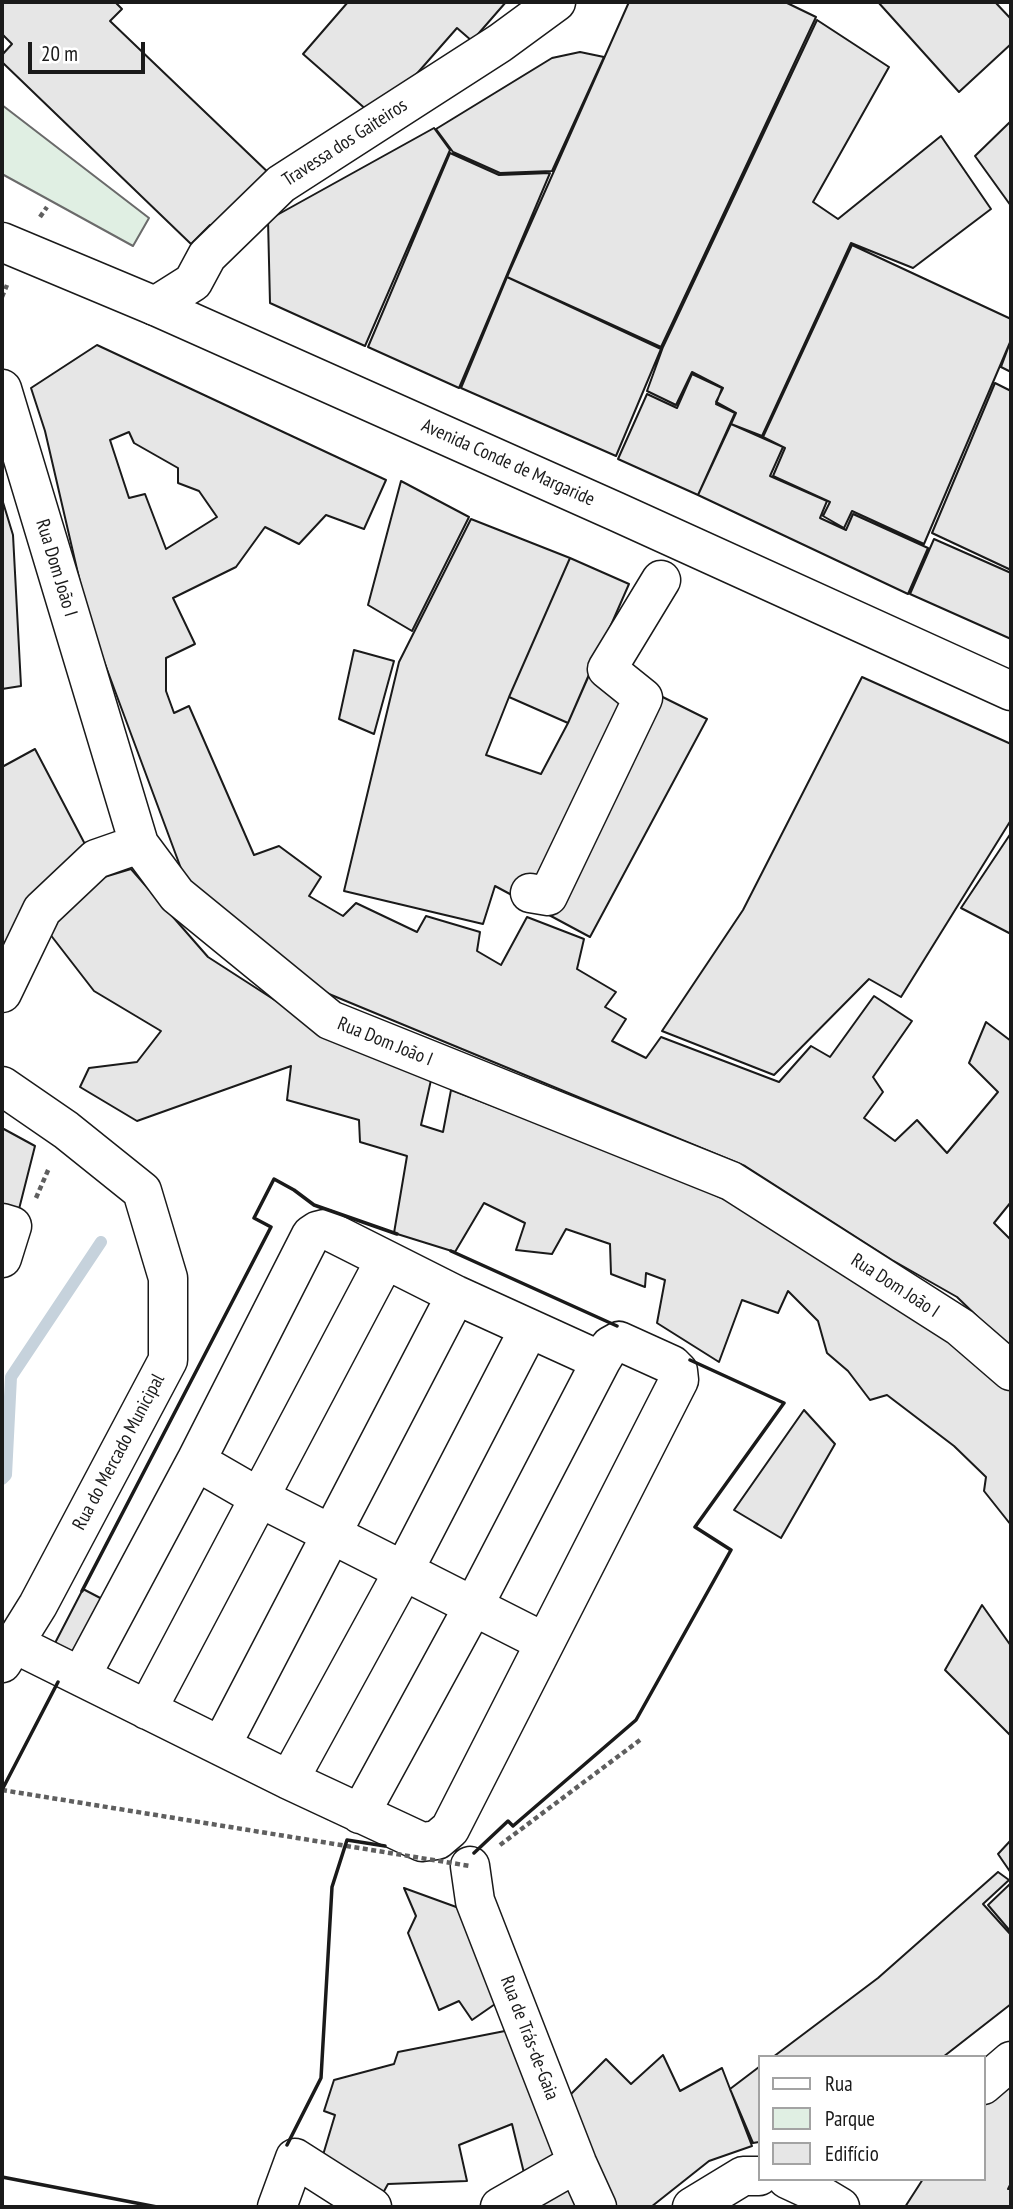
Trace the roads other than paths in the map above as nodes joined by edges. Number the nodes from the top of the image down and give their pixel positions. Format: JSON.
{"nodes":[{"id":1,"x":556,"y":2,"type":"edge"},
{"id":2,"x":2,"y":242,"type":"edge"},
{"id":3,"x":155,"y":306,"type":"junction"},
{"id":4,"x":2,"y":389,"type":"edge"},
{"id":5,"x":661,"y":580,"type":"dead end"},
{"id":6,"x":1011,"y":691,"type":"edge"},
{"id":7,"x":139,"y":844,"type":"junction"},
{"id":8,"x":530,"y":893,"type":"dead end"},
{"id":9,"x":2,"y":993,"type":"edge"},
{"id":10,"x":2,"y":1086,"type":"edge"},
{"id":11,"x":2,"y":1223,"type":"edge"},
{"id":12,"x":2,"y":1258,"type":"edge"},
{"id":13,"x":385,"y":1261,"type":"junction"},
{"id":14,"x":456,"y":1295,"type":"junction"},
{"id":15,"x":528,"y":1329,"type":"junction"},
{"id":16,"x":601,"y":1361,"type":"junction"},
{"id":17,"x":1011,"y":1371,"type":"edge"},
{"id":18,"x":195,"y":1461,"type":"junction"},
{"id":19,"x":260,"y":1498,"type":"junction"},
{"id":20,"x":330,"y":1534,"type":"junction"},
{"id":21,"x":403,"y":1572,"type":"junction"},
{"id":22,"x":473,"y":1607,"type":"junction"},
{"id":23,"x":544,"y":1642,"type":"junction"},
{"id":24,"x":7,"y":1653,"type":"edge"},
{"id":25,"x":81,"y":1676,"type":"junction"},
{"id":26,"x":147,"y":1710,"type":"junction"},
{"id":27,"x":221,"y":1746,"type":"junction"},
{"id":28,"x":289,"y":1780,"type":"junction"},
{"id":29,"x":360,"y":1814,"type":"junction"},
{"id":30,"x":481,"y":1859,"type":"road end"},
{"id":31,"x":1011,"y":2061,"type":"edge"},
{"id":32,"x":985,"y":2083,"type":"edge"},
{"id":33,"x":577,"y":2163,"type":"junction"},
{"id":34,"x":758,"y":2176,"type":"edge"},
{"id":35,"x":277,"y":2207,"type":"edge"},
{"id":36,"x":372,"y":2207,"type":"edge"},
{"id":37,"x":500,"y":2207,"type":"edge"},
{"id":38,"x":597,"y":2207,"type":"edge"},
{"id":39,"x":691,"y":2207,"type":"edge"}],
"edges":[{"from":1,"to":3,"type":"street","name":"Travessa dos Gaiteiros"},
{"from":2,"to":3,"type":"street","name":"Avenida Conde de Margaride"},
{"from":3,"to":6,"type":"street","name":"Avenida Conde de Margaride"},
{"from":4,"to":7,"type":"street","name":"Rua Dom João I"},
{"from":5,"to":8,"type":"street"},
{"from":7,"to":9,"type":"street"},
{"from":7,"to":17,"type":"street","name":"Rua Dom João I"},
{"from":10,"to":24,"type":"street","name":"Rua do Mercado Municipal"},
{"from":11,"to":12,"type":"street"},
{"from":13,"to":14,"type":"street"},
{"from":13,"to":18,"type":"street"},
{"from":13,"to":19,"type":"street"},
{"from":14,"to":15,"type":"street"},
{"from":14,"to":20,"type":"street"},
{"from":15,"to":16,"type":"street"},
{"from":15,"to":21,"type":"street"},
{"from":16,"to":22,"type":"street"},
{"from":16,"to":23,"type":"street"},
{"from":18,"to":19,"type":"street"},
{"from":18,"to":25,"type":"street"},
{"from":19,"to":20,"type":"street"},
{"from":19,"to":26,"type":"street"},
{"from":20,"to":21,"type":"street"},
{"from":20,"to":27,"type":"street"},
{"from":21,"to":22,"type":"street"},
{"from":21,"to":28,"type":"street"},
{"from":22,"to":23,"type":"street"},
{"from":22,"to":29,"type":"street"},
{"from":23,"to":29,"type":"street"},
{"from":24,"to":25,"type":"street"},
{"from":25,"to":26,"type":"street"},
{"from":26,"to":27,"type":"street"},
{"from":27,"to":28,"type":"street"},
{"from":28,"to":29,"type":"street"},
{"from":30,"to":33,"type":"street","name":"Rua de Trás-de-Gaia"},
{"from":31,"to":32,"type":"street"},
{"from":33,"to":37,"type":"street"},
{"from":33,"to":38,"type":"street","name":"Rua de Trás-de-Gaia"},
{"from":34,"to":39,"type":"street"},
{"from":35,"to":36,"type":"street"}]}
